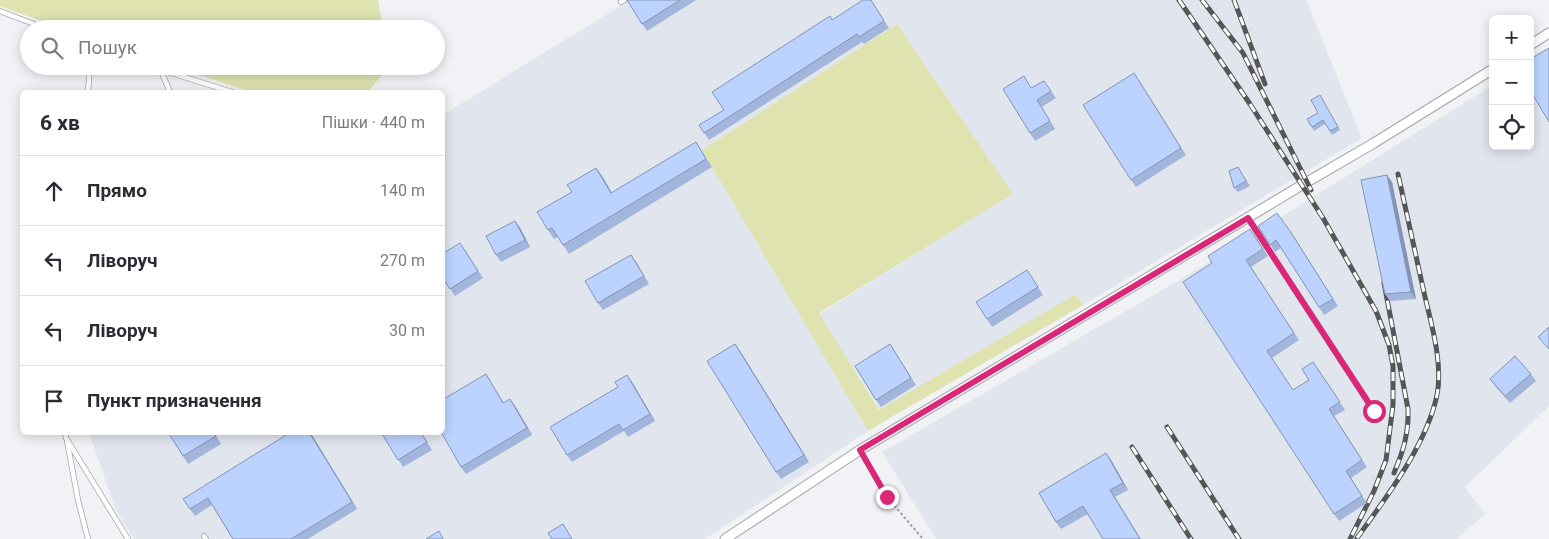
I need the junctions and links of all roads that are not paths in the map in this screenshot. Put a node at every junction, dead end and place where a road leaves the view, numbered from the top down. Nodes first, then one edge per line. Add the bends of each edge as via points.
1 (0, 10) edge
2 (25, 20) edge
3 (1549, 33) edge
4 (1534, 42) edge
5 (1489, 72) edge
6 (89, 75) edge
7 (163, 75) edge
8 (177, 75) edge
9 (88, 90) edge
10 (169, 90) edge
11 (226, 90) edge
12 (1248, 218) junction
13 (1374, 411) dead end
14 (66, 435) edge
15 (88, 539) edge
16 (128, 539) edge
17 (725, 539) edge

1 - 2 lane
3 - 4 street
5 - 12 street
6 - 9 lane
7 - 10 lane
8 - 11 lane
12 - 13 lane
12 - 17 street via 860,450
14 - 15 lane
14 - 16 lane

